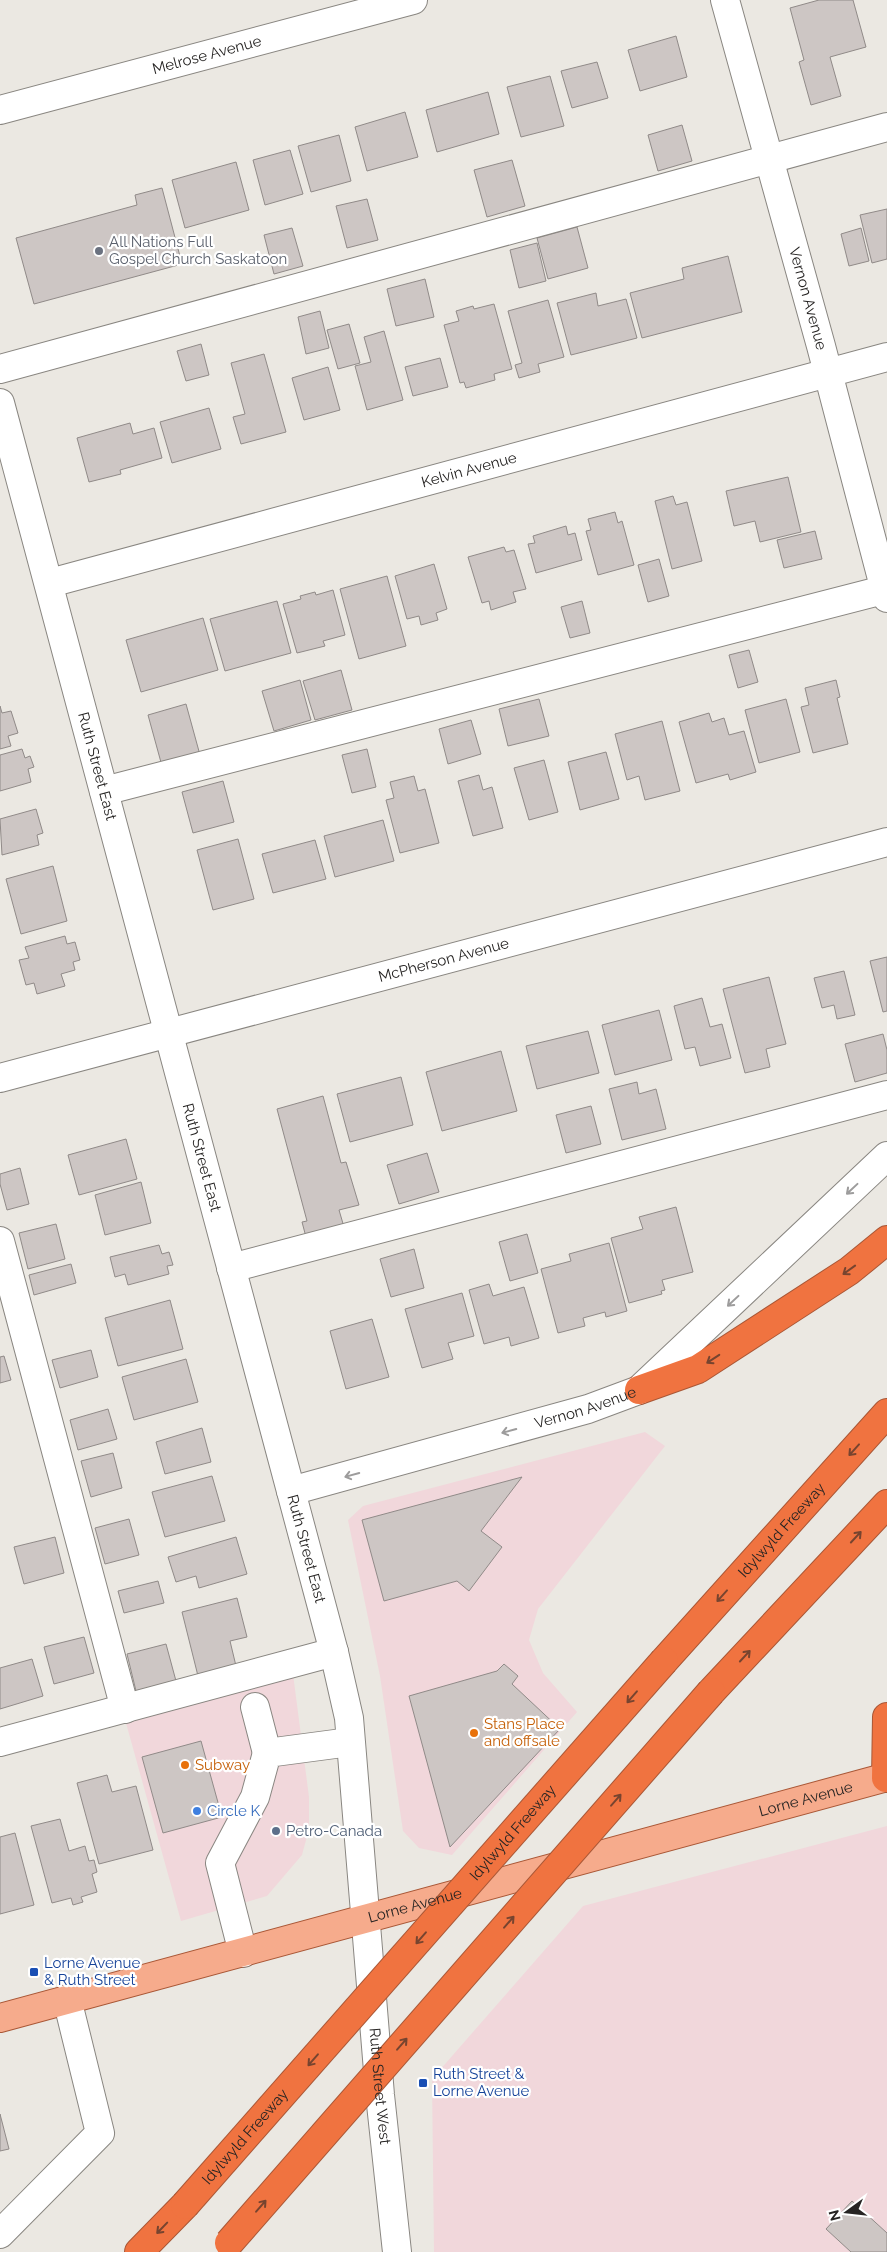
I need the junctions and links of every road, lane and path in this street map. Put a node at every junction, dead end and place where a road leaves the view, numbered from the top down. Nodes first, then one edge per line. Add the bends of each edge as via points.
1 (413, 0) edge
2 (725, 0) edge
3 (0, 110) edge
4 (887, 127) edge
5 (770, 157) junction
6 (887, 357) edge
7 (0, 369) edge
8 (828, 372) junction
9 (0, 404) edge
10 (50, 583) junction
11 (886, 592) edge
12 (104, 791) junction
13 (887, 842) edge
14 (169, 1033) junction
15 (0, 1078) edge
16 (887, 1095) edge
17 (887, 1156) edge
18 (887, 1240) edge
19 (0, 1241) edge
20 (232, 1268) junction
21 (638, 1390) junction
22 (887, 1413) edge
23 (291, 1492) junction
24 (887, 1504) edge
25 (334, 1652) junction
26 (255, 1707) dead end
27 (125, 1709) junction
28 (887, 1717) edge
29 (0, 1742) edge
30 (350, 1742) junction
31 (267, 1752) junction
32 (887, 1778) edge
33 (366, 1920) junction
34 (243, 1953) junction
35 (67, 1999) junction
36 (0, 2018) edge
37 (0, 2234) edge
38 (225, 2248) edge
39 (139, 2252) edge
40 (397, 2252) edge

1 - 3 street, Melrose Avenue
2 - 5 street, Vernon Avenue
4 - 5 street
5 - 7 street
5 - 8 street, Vernon Avenue
6 - 8 street, Kelvin Avenue
8 - 10 street, Kelvin Avenue
8 - 11 street, Vernon Avenue
9 - 10 street, Ruth Street East
10 - 12 street, Ruth Street East
11 - 12 street
12 - 14 street, Ruth Street East
13 - 14 street, McPherson Avenue
14 - 15 street, McPherson Avenue
14 - 20 street, Ruth Street East
16 - 20 street
17 -> 21 street, Vernon Avenue
18 -> 21 highway via 849,1271 698,1370
19 - 27 street
20 - 23 street, Ruth Street East
21 -> 23 street, Vernon Avenue via 588,1409
22 -> 39 highway, Idylwyld Freeway, bridge via 185,2205
23 - 25 street, Ruth Street East
38 -> 24 highway, bridge via 711,1692
25 - 27 street
25 - 30 street, Ruth Street East
26 - 31 street
27 - 29 street
28 - 32 highway
30 - 31 street
30 - 33 street, Ruth Street East
31 - 34 street via 256,1797 220,1863
32 - 33 main road, Lorne Avenue
33 - 34 main road, Lorne Avenue
33 - 40 street, Ruth Street West
34 - 35 main road, Lorne Avenue
35 - 36 main road, Lorne Avenue
35 - 37 street via 100,2133

